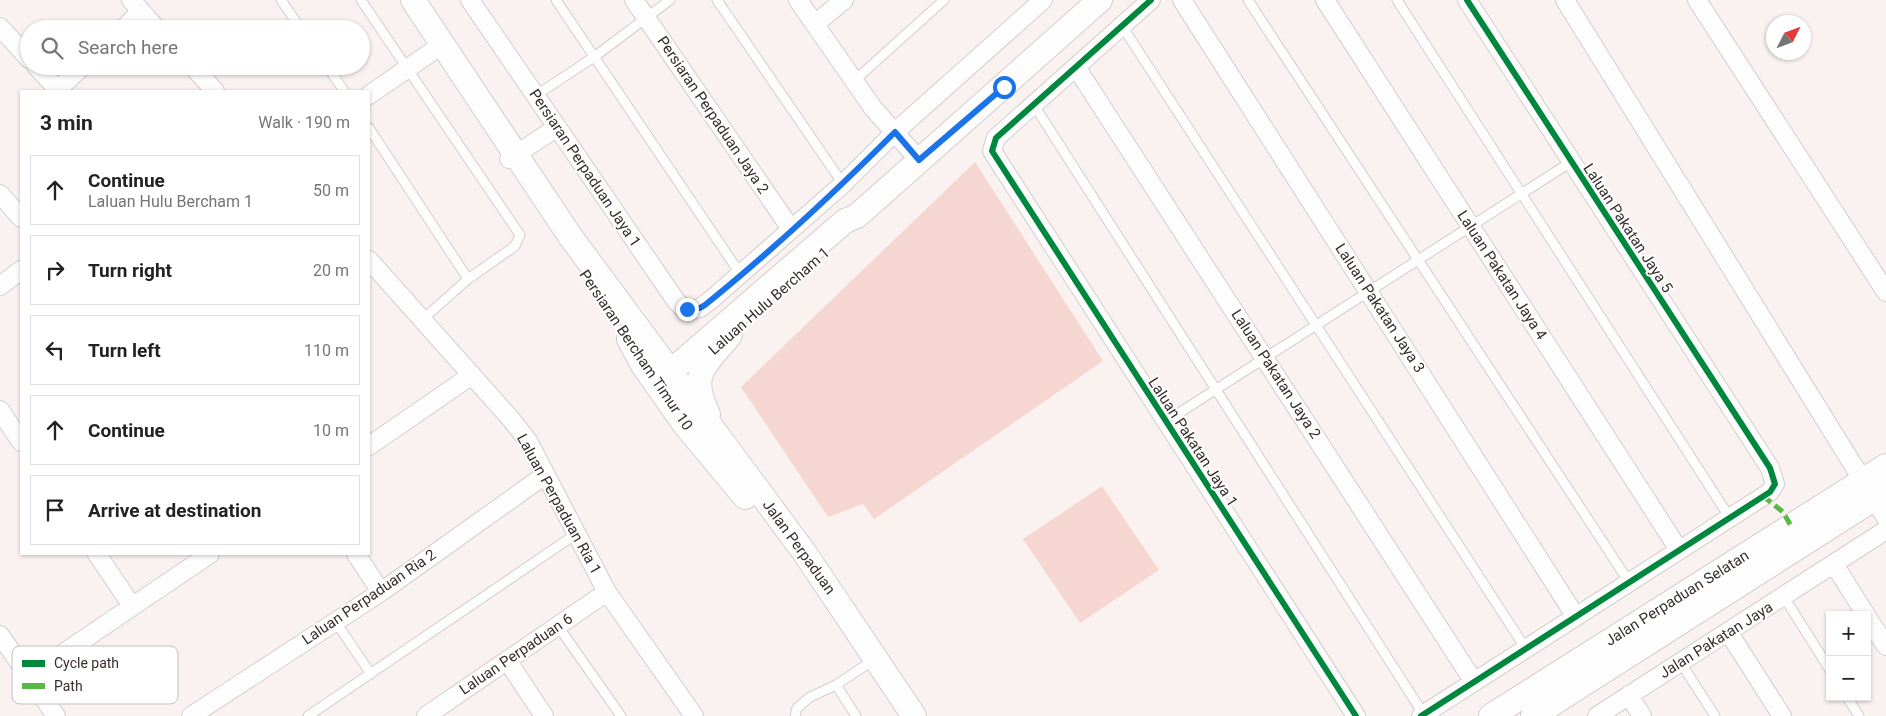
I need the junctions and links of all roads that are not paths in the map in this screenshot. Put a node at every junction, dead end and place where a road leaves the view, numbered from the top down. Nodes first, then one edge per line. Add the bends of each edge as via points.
1 (281, 0) edge
2 (361, 0) edge
3 (403, 0) edge
4 (413, 0) edge
5 (470, 0) edge
6 (556, 0) edge
7 (634, 0) edge
8 (670, 0) edge
9 (717, 0) edge
10 (798, 0) edge
11 (844, 0) edge
12 (944, 0) edge
13 (1043, 0) edge
14 (1100, 0) edge
15 (1152, 0) edge
16 (1182, 0) edge
17 (1248, 0) edge
18 (1325, 0) edge
19 (1398, 0) edge
20 (1467, 0) edge
21 (1565, 0) edge
22 (1701, 3) edge
23 (136, 6) edge
24 (646, 17) junction
25 (128, 20) edge
26 (149, 20) edge
27 (295, 20) edge
28 (815, 24) junction
29 (1122, 26) junction
30 (0, 27) edge
31 (439, 47) junction
32 (20, 49) edge
33 (594, 57) junction
34 (1076, 67) junction
35 (407, 68) junction
36 (44, 75) edge
37 (74, 75) edge
38 (200, 75) edge
39 (333, 75) edge
40 (854, 81) junction
41 (57, 90) edge
42 (59, 90) edge
43 (214, 90) edge
44 (343, 90) edge
45 (370, 94) edge
46 (535, 96) junction
47 (1034, 105) junction
48 (556, 128) junction
49 (370, 130) edge
50 (895, 132) junction
51 (513, 157) junction
52 (919, 160) junction
53 (1571, 162) junction
54 (843, 184) junction
55 (1521, 193) junction
56 (0, 194) edge
57 (20, 217) edge
58 (1470, 226) junction
59 (791, 230) junction
60 (1418, 259) junction
61 (370, 263) edge
62 (20, 271) edge
63 (741, 275) junction
64 (468, 278) junction
65 (375, 279) edge
66 (0, 285) edge
67 (606, 288) junction
68 (1369, 290) junction
69 (1886, 292) edge
70 (422, 320) junction
71 (1317, 324) junction
72 (730, 328) junction
73 (629, 339) junction
74 (1265, 358) junction
75 (472, 375) junction
76 (671, 379) junction
77 (1215, 389) junction
78 (0, 410) edge
79 (1165, 422) junction
80 (20, 440) edge
81 (370, 445) edge
82 (1886, 466) edge
83 (545, 475) junction
84 (743, 482) junction
85 (1877, 497) edge
86 (1730, 518) junction
87 (1886, 530) edge
88 (576, 534) junction
89 (1679, 550) junction
90 (98, 555) edge
91 (208, 555) edge
92 (357, 555) edge
93 (1834, 564) junction
94 (1629, 582) junction
95 (381, 592) junction
96 (607, 592) junction
97 (1784, 597) junction
98 (132, 606) junction
99 (1864, 611) edge
100 (1576, 617) junction
101 (335, 621) junction
102 (1871, 622) edge
103 (558, 626) junction
104 (1729, 633) junction
105 (0, 635) edge
106 (73, 646) edge
107 (1886, 646) edge
108 (1526, 649) junction
109 (12, 653) edge
110 (507, 660) junction
111 (870, 662) junction
112 (1681, 662) junction
113 (1826, 664) edge
114 (371, 674) junction
115 (1474, 682) junction
116 (836, 685) junction
117 (1629, 696) junction
118 (1850, 701) edge
119 (47, 704) edge
120 (1355, 714) edge
121 (1423, 715) edge
122 (1494, 715) edge
123 (56, 716) edge
124 (191, 716) edge
125 (308, 716) edge
126 (426, 716) edge
127 (544, 716) edge
128 (621, 716) edge
129 (694, 716) edge
130 (795, 716) edge
131 (856, 716) edge
132 (897, 716) edge
133 (914, 716) edge
134 (1533, 716) edge
135 (1597, 716) edge
136 (1642, 716) edge
137 (1715, 716) edge
138 (1782, 716) edge
139 (1859, 716) edge

1 - 27 lane
2 - 35 lane
3 - 31 street, Persiaran Bercham Timur 10
4 - 31 street, Persiaran Bercham Timur 10
5 - 46 street, Persiaran Perpaduan Jaya 1
6 - 33 lane
7 - 24 street, Persiaran Perpaduan Jaya 2
8 - 24 lane
9 - 54 lane
10 - 28 street
11 - 28 street
12 - 40 lane
13 - 50 street, Persiaran Perpaduan Jaya 1
14 - 52 street, Laluan Hulu Bercham 1
15 - 29 street
16 - 68 street, Laluan Pakatan Jaya 3
17 - 60 lane
18 - 58 street, Laluan Pakatan Jaya 4
19 - 55 lane
20 - 53 street, Laluan Pakatan Jaya 5
21 - 85 street
22 - 69 street
23 - 25 street
23 - 26 street
24 - 33 lane
24 - 59 street, Persiaran Perpaduan Jaya 2
28 - 40 street
29 - 34 street
29 - 71 lane
30 - 32 street
31 - 35 street
31 - 51 street, Persiaran Bercham Timur 10
33 - 46 lane
33 - 63 lane
34 - 47 street
34 - 74 street, Laluan Pakatan Jaya 2
35 - 45 street
35 - 64 lane via 520,235 516,246
36 - 41 street
37 - 42 street
38 - 43 street
39 - 44 lane
40 - 50 street
46 - 48 street, Persiaran Perpaduan Jaya 1
47 - 77 lane
47 - 79 street, Laluan Pakatan Jaya 1 via 996,138 992,146 994,155
48 - 51 street
48 - 63 street, Persiaran Perpaduan Jaya 1 via 681,306 700,308
49 - 64 lane
50 - 52 street
50 - 54 street, Persiaran Perpaduan Jaya 1
51 - 67 street, Persiaran Bercham Timur 10
51 - 73 street, Persiaran Bercham Timur 10
52 - 72 street, Laluan Hulu Bercham 1 via 856,216 845,221
53 - 55 lane
53 - 86 street, Laluan Pakatan Jaya 5 via 1775,479 1773,489
54 - 59 street, Persiaran Perpaduan Jaya 1
55 - 58 lane
55 - 86 lane
56 - 57 street
58 - 60 lane
58 - 89 street, Laluan Pakatan Jaya 4
59 - 63 street, Persiaran Perpaduan Jaya 1
60 - 68 lane
60 - 94 lane
61 - 65 street, Laluan Perpaduan Ria 1
62 - 66 street
64 - 70 lane
65 - 70 street, Laluan Perpaduan Ria 1
67 - 72 street via 651,340 664,347 686,347
67 - 76 street, Persiaran Bercham Timur 10
68 - 71 lane
68 - 100 street, Laluan Pakatan Jaya 3
70 - 75 street, Laluan Perpaduan Ria 1
71 - 74 lane
71 - 108 lane
72 - 76 street, Laluan Hulu Bercham 1
72 - 84 street via 701,372 700,397
73 - 76 street via 658,375
73 - 84 street, Persiaran Bercham Timur 10 via 685,425
74 - 77 lane
74 - 115 street, Laluan Pakatan Jaya 2
75 - 81 street
75 - 83 street, Laluan Perpaduan Ria 1 via 528,441
76 - 84 street, Jalan Perpaduan
77 - 79 lane
77 - 121 lane
78 - 80 street
79 - 120 street, Laluan Pakatan Jaya 1
82 - 85 street
83 - 88 street, Laluan Perpaduan Ria 1
83 - 95 street, Laluan Perpaduan Ria 2
84 - 111 street, Jalan Perpaduan
85 - 122 street, Jalan Perpaduan Selatan
85 - 134 street, Jalan Perpaduan Selatan
86 - 89 street
87 - 93 street, Jalan Pakatan Jaya
88 - 96 street, Laluan Perpaduan Ria 1
88 - 114 lane
89 - 94 street
90 - 98 street
91 - 98 street
92 - 95 street
93 - 97 street, Jalan Pakatan Jaya
93 - 99 street
94 - 100 street
95 - 101 street, Laluan Perpaduan Ria 2
96 - 103 street, Laluan Perpaduan 6
96 - 129 street, Laluan Perpaduan Ria 1
97 - 104 street, Jalan Pakatan Jaya
97 - 113 lane
98 - 106 street
100 - 108 street
101 - 114 lane
101 - 124 street, Laluan Perpaduan Ria 2
102 - 107 street
103 - 110 street, Laluan Perpaduan 6
103 - 128 lane
104 - 112 street, Jalan Pakatan Jaya
104 - 138 street
105 - 109 street
108 - 115 street
110 - 126 street, Laluan Perpaduan 6
110 - 127 street
111 - 116 lane
111 - 132 street
111 - 133 street, Jalan Perpaduan
112 - 117 street, Jalan Pakatan Jaya
112 - 137 lane
114 - 125 lane
115 - 121 street
116 - 130 lane via 810,697 797,708
116 - 131 lane
117 - 135 street, Jalan Pakatan Jaya
117 - 136 street
118 - 139 lane
119 - 123 street

